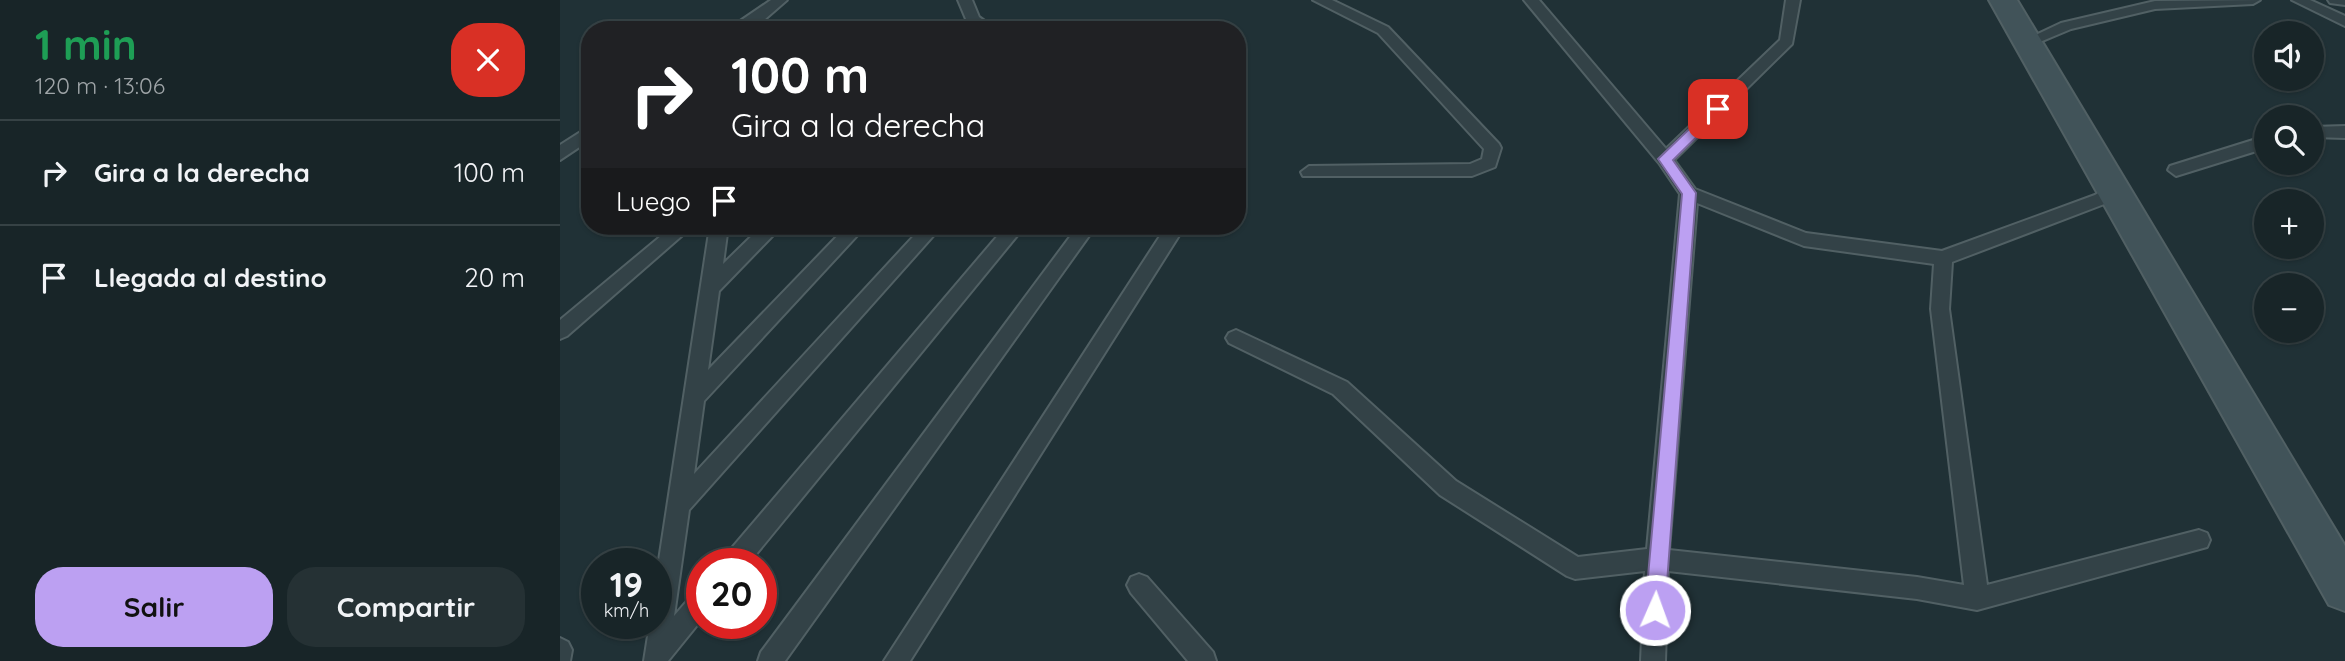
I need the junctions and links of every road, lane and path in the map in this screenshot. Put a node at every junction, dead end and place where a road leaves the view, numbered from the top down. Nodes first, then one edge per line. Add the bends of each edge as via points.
1 (780, 0) edge
2 (965, 0) edge
3 (1320, 0) edge
4 (1531, 0) edge
5 (1793, 0) edge
6 (2003, 0) edge
7 (2253, 0) edge
8 (2299, 0) edge
9 (2335, 0) edge
10 (2345, 1) edge
11 (760, 21) edge
12 (975, 21) edge
13 (2345, 22) edge
14 (2028, 43) junction
15 (2324, 132) edge
16 (2345, 132) edge
17 (581, 138) edge
18 (2254, 146) edge
19 (560, 154) edge
20 (1665, 159) junction
21 (2176, 170) dead end
22 (1309, 172) dead end
23 (2114, 191) junction
24 (1689, 193) junction
25 (673, 235) edge
26 (718, 235) edge
27 (764, 235) edge
28 (848, 235) edge
29 (925, 235) edge
30 (1008, 235) edge
31 (1080, 235) edge
32 (1170, 235) edge
33 (1943, 258) junction
34 (712, 286) junction
35 (560, 331) edge
36 (1236, 338) dead end
37 (693, 399) junction
38 (679, 505) junction
39 (2199, 540) dead end
40 (746, 548) edge
41 (1657, 559) junction
42 (1139, 585) dead end
43 (2345, 589) edge
44 (1977, 599) junction
45 (686, 621) edge
46 (560, 650) edge
47 (560, 657) edge
48 (657, 658) edge
49 (770, 661) edge
50 (896, 661) edge
51 (1204, 661) edge
52 (1653, 661) edge

1 - 11 lane
2 - 12 lane
3 - 22 lane via 1383,30 1493,148 1489,163 1472,170
4 - 20 lane
5 - 20 lane via 1787,41
6 - 14 main road
7 - 14 lane via 2155,5 2066,26
8 - 13 lane
9 - 10 lane
14 - 23 main road
15 - 16 lane
17 - 19 lane
18 - 21 lane
20 - 24 lane
23 - 33 lane
23 - 43 main road
24 - 33 lane via 1804,239
24 - 41 lane
25 - 35 lane
26 - 34 lane
27 - 34 lane
28 - 37 lane
29 - 38 lane
30 - 40 lane
31 - 49 lane
32 - 50 lane
33 - 44 lane via 1940,309
34 - 37 lane
36 - 41 lane via 1340,388 1448,488 1575,568
37 - 38 lane
38 - 48 lane
39 - 44 lane
41 - 44 lane
41 - 52 lane
42 - 51 lane
45 - 48 lane
46 - 47 lane

